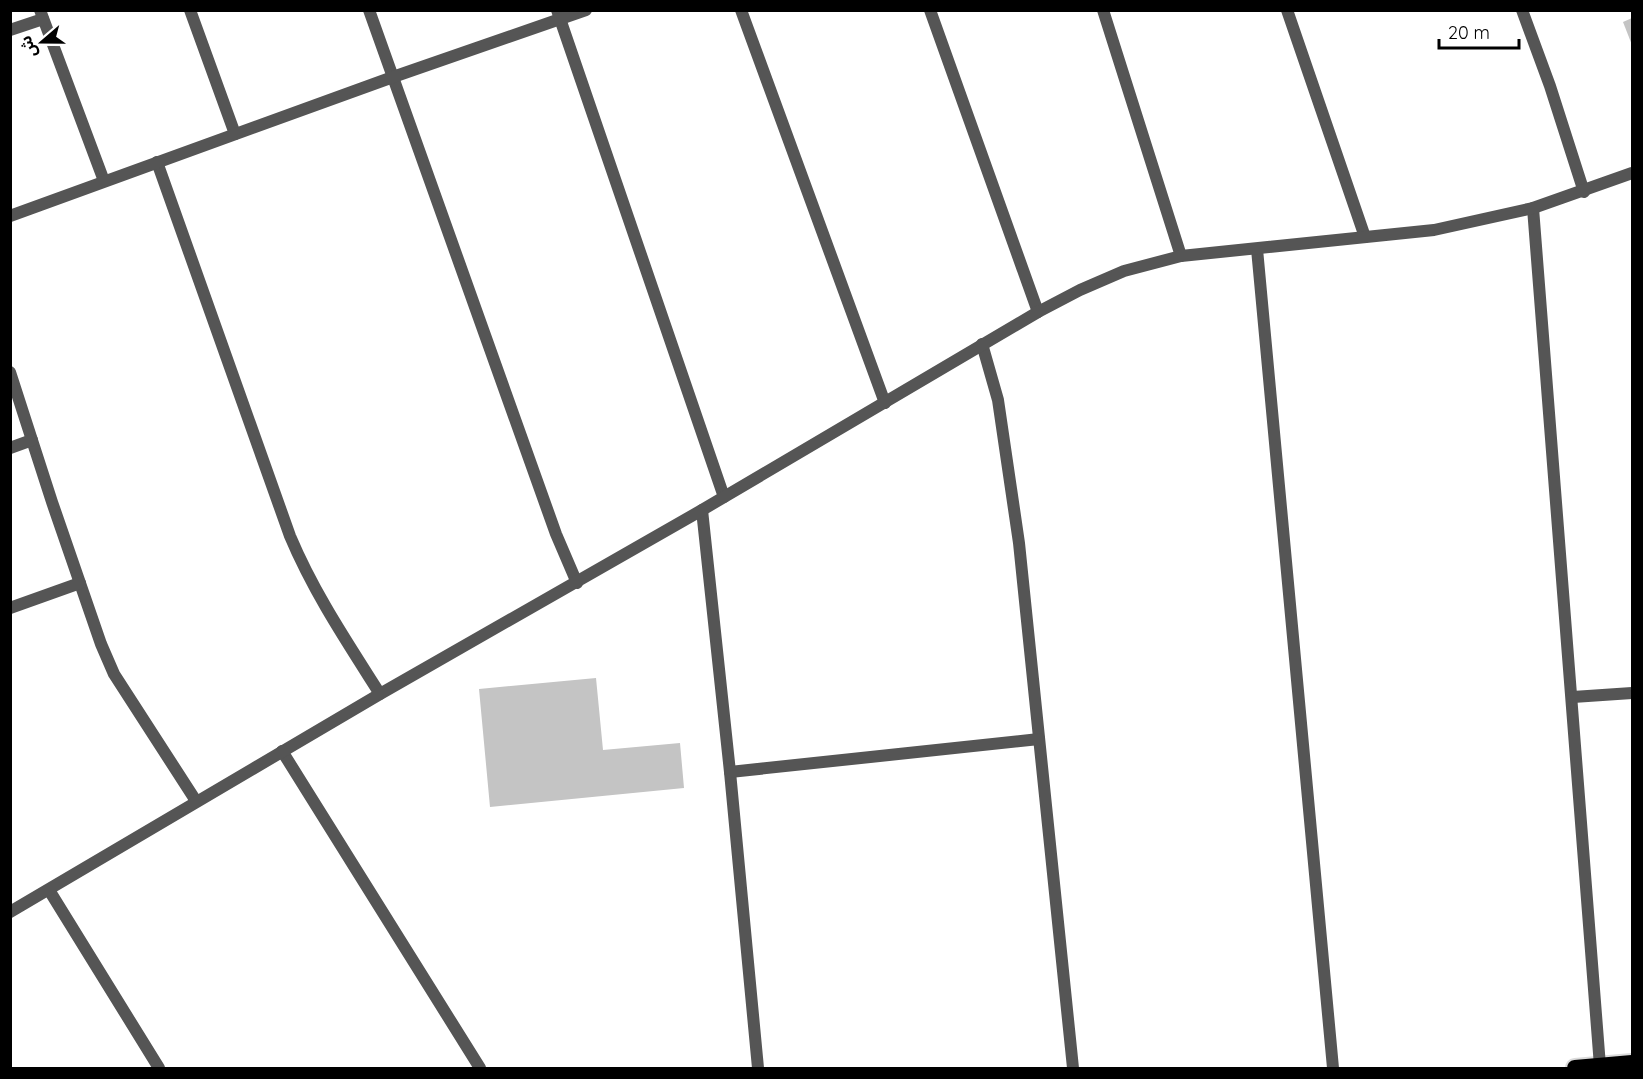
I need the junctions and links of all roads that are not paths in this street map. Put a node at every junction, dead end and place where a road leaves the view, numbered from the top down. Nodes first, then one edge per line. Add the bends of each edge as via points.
1 (190, 10) edge
2 (369, 10) edge
3 (586, 10) edge
4 (741, 10) edge
5 (930, 10) edge
6 (1103, 10) edge
7 (1287, 10) edge
8 (1522, 10) edge
9 (41, 15) edge
10 (559, 16) edge
11 (10, 30) edge
12 (393, 77) junction
13 (235, 134) junction
14 (157, 162) junction
15 (1632, 173) edge
16 (104, 181) junction
17 (1584, 192) junction
18 (1533, 208) junction
19 (10, 216) edge
20 (1365, 237) junction
21 (1257, 249) junction
22 (1181, 255) junction
23 (1038, 312) junction
24 (982, 344) junction
25 (10, 372) edge
26 (885, 403) junction
27 (32, 440) junction
28 (10, 448) edge
29 (724, 497) junction
30 (702, 510) junction
31 (80, 583) junction
32 (577, 583) junction
33 (10, 608) edge
34 (1632, 693) edge
35 (380, 694) junction
36 (1573, 697) junction
37 (1039, 739) junction
38 (282, 751) junction
39 (730, 772) junction
40 (196, 801) junction
41 (49, 890) junction
42 (10, 912) edge
43 (1632, 1063) edge
44 (1600, 1066) junction
45 (159, 1068) edge
46 (480, 1068) edge
47 (758, 1068) edge
48 (1073, 1068) edge
49 (1333, 1068) edge
50 (1575, 1068) edge

1 - 13 street
2 - 12 street
3 - 10 street
4 - 26 street
5 - 23 street
6 - 22 street
7 - 20 street
8 - 17 street
9 - 11 street
9 - 16 street
10 - 12 street
10 - 29 street
12 - 13 street
12 - 32 street
13 - 14 street
14 - 16 street
14 - 35 street via 306,573
15 - 17 street
16 - 19 street
17 - 18 street
18 - 20 street via 1434,230
18 - 36 street
20 - 21 street
21 - 22 street
21 - 49 street
22 - 23 street via 1124,271
23 - 24 street
24 - 26 street
24 - 37 street via 1007,452
25 - 27 street
26 - 29 street
27 - 28 street
27 - 31 street
29 - 30 street
30 - 32 street
30 - 39 street
31 - 33 street
31 - 40 street via 114,674
32 - 35 street
34 - 36 street
35 - 38 street
36 - 44 street
37 - 39 street
37 - 48 street
38 - 40 street
38 - 46 street
39 - 47 street
40 - 41 street
41 - 42 street
41 - 45 street
43 - 44 highway
44 - 50 highway

